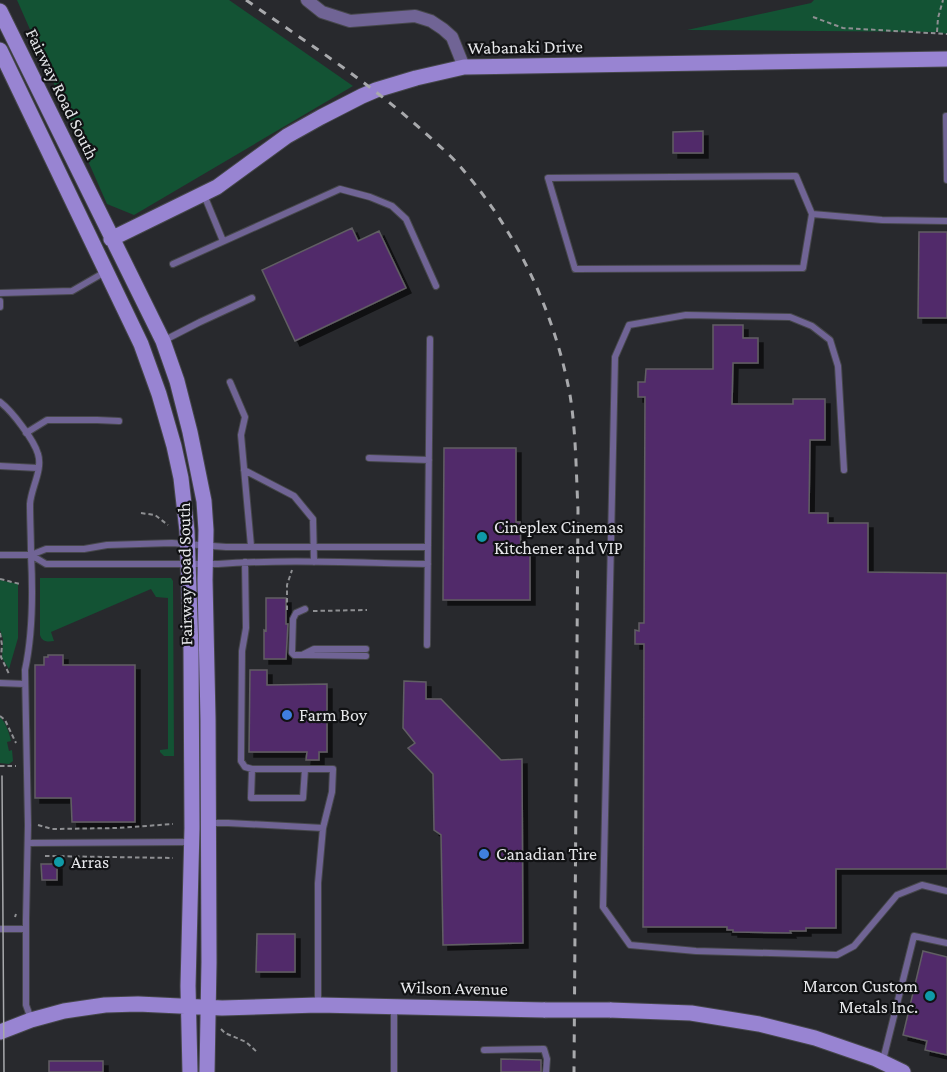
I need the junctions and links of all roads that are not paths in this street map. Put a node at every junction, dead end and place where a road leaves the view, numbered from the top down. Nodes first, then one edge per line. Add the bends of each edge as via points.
1 (307, 0) edge
2 (0, 11) edge
3 (0, 50) edge
4 (947, 59) edge
5 (464, 67) junction
6 (947, 116) edge
7 (947, 180) edge
8 (204, 195) junction
9 (812, 214) junction
10 (947, 221) edge
11 (111, 239) junction
12 (224, 242) junction
13 (173, 264) dead end
14 (106, 271) junction
15 (436, 286) dead end
16 (0, 292) edge
17 (252, 298) dead end
18 (0, 301) edge
19 (0, 307) edge
20 (430, 339) dead end
21 (163, 341) junction
22 (230, 382) dead end
23 (0, 402) edge
24 (118, 421) dead end
25 (27, 433) junction
26 (369, 458) dead end
27 (429, 460) junction
28 (0, 466) edge
29 (38, 468) junction
30 (244, 470) junction
31 (844, 470) dead end
32 (188, 543) junction
33 (206, 545) junction
34 (250, 546) junction
35 (315, 546) junction
36 (428, 547) junction
37 (0, 555) edge
38 (32, 555) junction
39 (245, 562) junction
40 (314, 562) junction
41 (188, 564) junction
42 (205, 564) junction
43 (428, 564) junction
44 (303, 610) road end
45 (428, 645) dead end
46 (366, 652) dead end
47 (0, 683) edge
48 (25, 684) junction
49 (252, 769) junction
50 (305, 769) junction
51 (208, 823) junction
52 (323, 828) junction
53 (192, 842) junction
54 (27, 843) junction
55 (947, 891) edge
56 (0, 929) edge
57 (26, 929) junction
58 (947, 943) edge
59 (318, 1005) junction
60 (189, 1006) junction
61 (394, 1006) junction
62 (209, 1007) junction
63 (31, 1020) junction
64 (0, 1032) edge
65 (484, 1050) dead end
66 (882, 1062) junction
67 (190, 1072) edge
68 (207, 1072) edge
69 (394, 1072) edge
70 (546, 1072) edge
71 (903, 1072) edge

1 - 5 street via 322,12 350,21 415,16 431,21 452,37
2 - 11 main road, Fairway Road South
3 - 14 main road, Fairway Road South
4 - 5 main road, Wabanaki Drive
5 - 8 main road, Wabanaki Drive via 362,96 287,136
6 - 7 lane
8 - 11 main road, Wabanaki Drive
8 - 12 lane
9 - 9 lane via 796,176 548,178 575,269 803,268
9 - 10 lane
11 - 21 main road, Fairway Road South
12 - 13 lane
12 - 15 lane via 340,189 392,206 406,219
14 - 16 lane via 72,291
14 - 32 main road, Fairway Road South via 141,344 159,394 181,478
17 - 21 lane
18 - 19 lane
20 - 27 lane
21 - 33 main road, Fairway Road South via 198,465
22 - 30 lane via 245,417 241,435
23 - 25 lane
24 - 25 lane via 47,420
25 - 29 lane via 38,454
26 - 27 lane
27 - 36 lane
28 - 29 lane
29 - 38 lane via 30,502
30 - 34 lane
30 - 35 lane via 294,496 313,519
31 - 55 lane via 838,366 830,340 812,326 790,317 686,315 628,325 615,357 603,907 630,945 837,956 854,946 897,895 922,885
32 - 33 lane
32 - 38 lane via 46,549
32 - 41 main road, Fairway Road South
33 - 34 lane
33 - 42 main road, Fairway Road South
34 - 35 lane
35 - 36 lane
35 - 40 lane
36 - 43 lane
37 - 38 lane
38 - 41 lane via 46,564
38 - 48 lane
39 - 40 lane
39 - 42 lane
39 - 49 lane via 241,761
40 - 43 lane
41 - 42 lane
41 - 53 main road, Fairway Road South
42 - 51 main road, Fairway Road South
43 - 45 lane
44 - 46 lane via 293,619 294,655 314,649
47 - 48 lane
48 - 54 lane
49 - 50 lane
49 - 50 lane via 251,798 303,798
50 - 52 lane via 333,769
51 - 52 lane
51 - 62 main road, Fairway Road South
52 - 59 lane via 318,883
53 - 54 lane
53 - 60 main road, Fairway Road South
54 - 57 lane
56 - 57 lane
57 - 63 lane via 26,1005
58 - 66 lane via 914,936
59 - 61 main road, Wilson Avenue
59 - 62 main road, Wilson Avenue
60 - 62 main road, Wilson Avenue
60 - 63 main road, Wilson Avenue via 105,1005
60 - 67 main road, Fairway Road South
61 - 66 main road, Wilson Avenue, bridge via 691,1013 815,1038
61 - 69 lane
62 - 68 main road, Fairway Road South
63 - 64 main road, Wilson Avenue
65 - 70 lane via 544,1049
66 - 71 main road, Wilson Avenue

